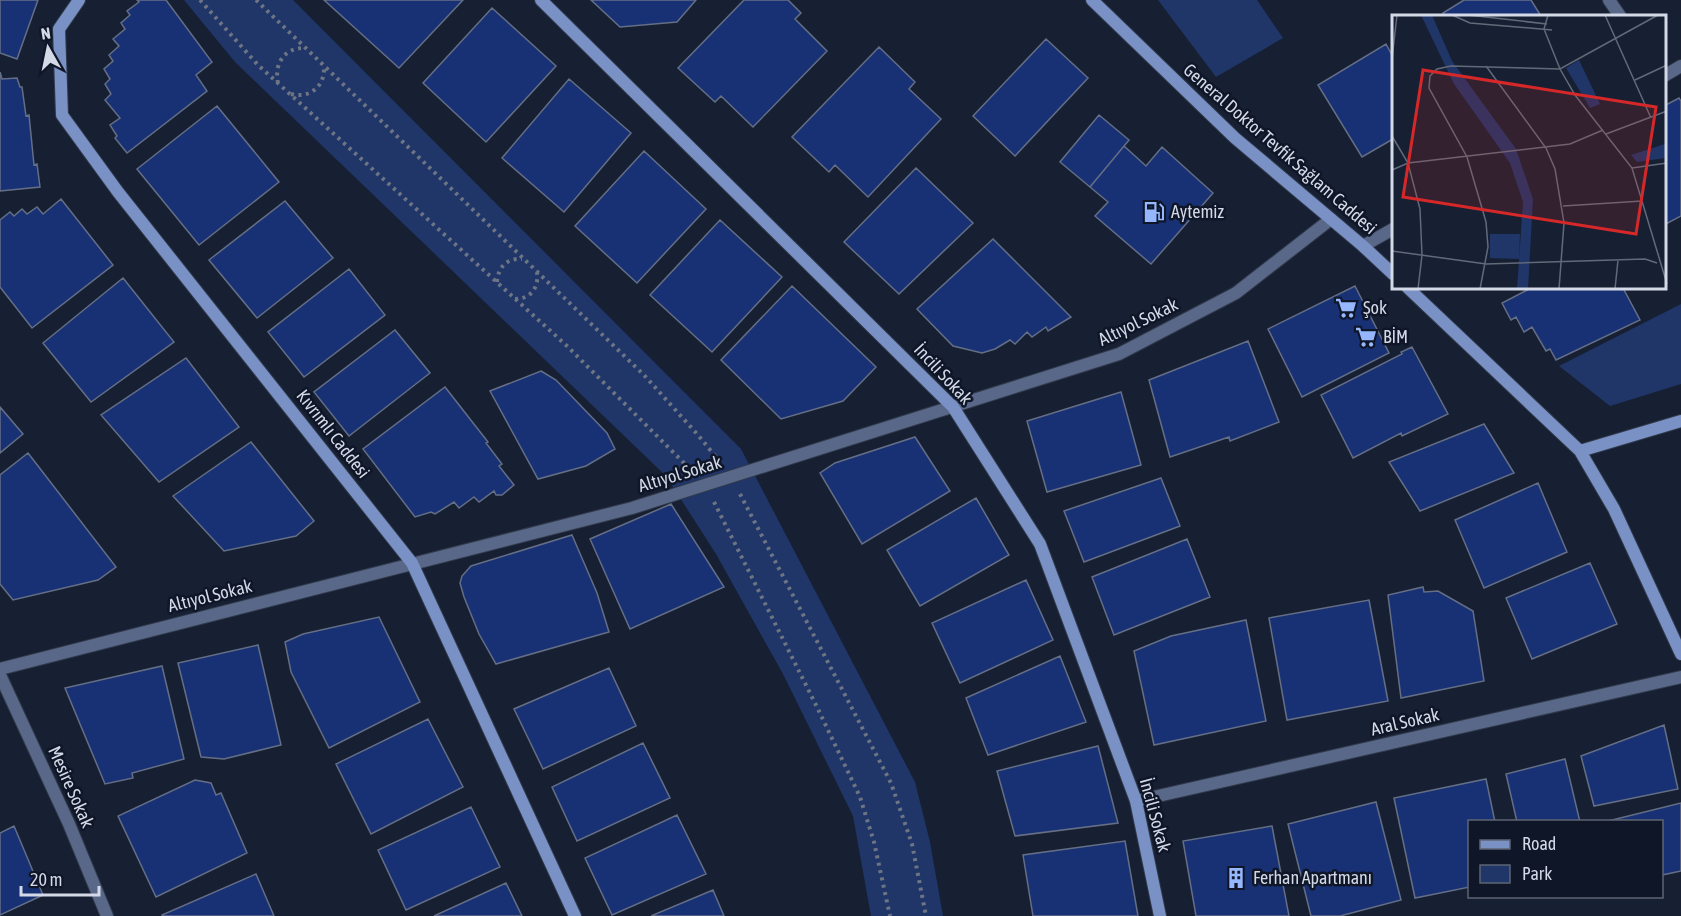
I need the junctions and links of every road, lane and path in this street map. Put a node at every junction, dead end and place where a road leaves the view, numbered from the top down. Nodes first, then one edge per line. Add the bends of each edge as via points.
1 (79, 0) edge
2 (200, 0) edge
3 (256, 0) edge
4 (541, 0) edge
5 (1092, 0) edge
6 (1609, 0) edge
7 (1619, 15) edge
8 (305, 48) junction
9 (1681, 66) edge
10 (324, 67) junction
11 (1666, 75) edge
12 (279, 84) junction
13 (290, 94) junction
14 (1331, 219) junction
15 (1392, 230) edge
16 (1363, 246) junction
17 (522, 259) junction
18 (537, 273) junction
19 (1392, 273) edge
20 (497, 282) junction
21 (1410, 290) edge
22 (514, 299) junction
23 (953, 407) junction
24 (1681, 421) edge
25 (1580, 451) junction
26 (731, 477) junction
27 (703, 485) junction
28 (412, 563) junction
29 (1681, 654) edge
30 (0, 669) edge
31 (0, 675) edge
32 (1681, 677) edge
33 (1136, 801) junction
34 (107, 916) edge
35 (575, 916) edge
36 (890, 916) edge
37 (926, 916) edge
38 (1160, 916) edge

1 - 28 street, Kıvrımlı Caddesi via 59,29 62,115 118,192
2 - 12 path
3 - 8 path
4 - 23 street, İncili Sokak
5 - 14 street, General Doktor Tevfik Sağlam Caddesi via 1235,138
6 - 7 street
8 - 10 path
8 - 12 path via 284,55 277,68
9 - 11 street
10 - 13 path via 318,88 306,95
10 - 17 path
12 - 13 path
13 - 20 path
14 - 16 street, General Doktor Tevfik Sağlam Caddesi
14 - 23 street, Altıyol Sokak via 1236,293 1119,354
15 - 16 street
16 - 19 street, General Doktor Tevfik Sağlam Caddesi
17 - 18 path
17 - 20 path via 504,264
18 - 22 path via 533,292
18 - 26 path via 644,375
20 - 22 path
21 - 25 street
22 - 27 path via 677,454
23 - 26 street, Altıyol Sokak
23 - 33 street, İncili Sokak via 1040,544
24 - 25 street
25 - 29 street via 1614,509
26 - 27 street, Altıyol Sokak
26 - 37 path via 891,783 912,844
27 - 28 street, Altıyol Sokak via 632,508
27 - 36 path via 718,508 860,796
28 - 30 street, Altıyol Sokak
28 - 35 street, Kıvrımlı Caddesi
31 - 34 street, Mesire Sokak
32 - 33 street, Aral Sokak
33 - 38 street, İncili Sokak

